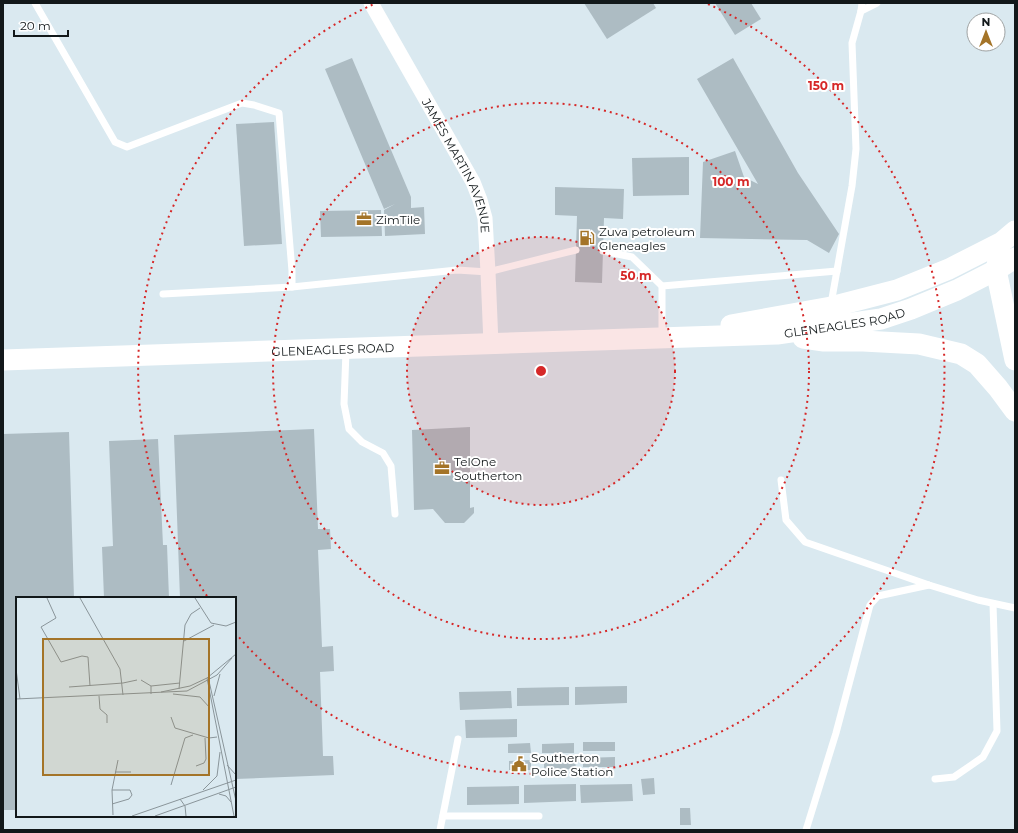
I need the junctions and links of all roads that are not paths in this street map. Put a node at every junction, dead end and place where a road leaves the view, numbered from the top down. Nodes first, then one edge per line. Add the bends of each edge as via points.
1 (35, 3) edge
2 (371, 3) edge
3 (862, 3) edge
4 (877, 3) edge
5 (861, 11) junction
6 (1011, 242) edge
7 (576, 250) dead end
8 (603, 251) dead end
9 (1015, 258) edge
10 (996, 270) junction
11 (837, 271) junction
12 (488, 272) junction
13 (662, 286) junction
14 (292, 287) junction
15 (163, 294) dead end
16 (831, 307) junction
17 (776, 334) junction
18 (662, 338) junction
19 (491, 344) junction
20 (346, 349) junction
21 (3, 360) edge
22 (1015, 360) edge
23 (1015, 411) edge
24 (781, 480) dead end
25 (395, 514) dead end
26 (929, 585) junction
27 (993, 604) junction
28 (1015, 608) edge
29 (458, 739) dead end
30 (935, 779) dead end
31 (443, 816) junction
32 (539, 816) dead end
33 (440, 830) edge
34 (806, 830) edge

1 - 14 lane via 115,142 121,145 127,147 242,103 279,113
2 - 12 street, JAMES MARTIN AVENUE via 473,182 485,218
3 - 5 lane
4 - 5 lane
5 - 11 lane via 852,43 856,149
6 - 10 street
6 - 16 street, GLENEAGLES ROAD via 897,290
7 - 12 lane
8 - 13 lane via 632,257
9 - 10 street, GLENEAGLES ROAD
10 - 17 street, GLENEAGLES ROAD via 950,293 881,319
10 - 22 street
11 - 13 lane
11 - 16 lane
12 - 14 lane via 457,270
12 - 19 street, JAMES MARTIN AVENUE
13 - 18 lane
14 - 15 lane
16 - 18 street, GLENEAGLES ROAD
17 - 18 street, GLENEAGLES ROAD
17 - 23 street via 824,341 919,344 961,354 977,364
18 - 19 street, GLENEAGLES ROAD
19 - 20 street, GLENEAGLES ROAD
20 - 21 street, GLENEAGLES ROAD
20 - 25 lane via 344,404 349,429 362,442 383,453 391,466
24 - 26 lane via 786,520 805,542
26 - 27 lane
26 - 34 lane via 878,596 870,605 836,733
27 - 28 lane
27 - 30 lane via 997,731 983,757 954,777
29 - 31 lane
31 - 32 lane
31 - 33 lane

